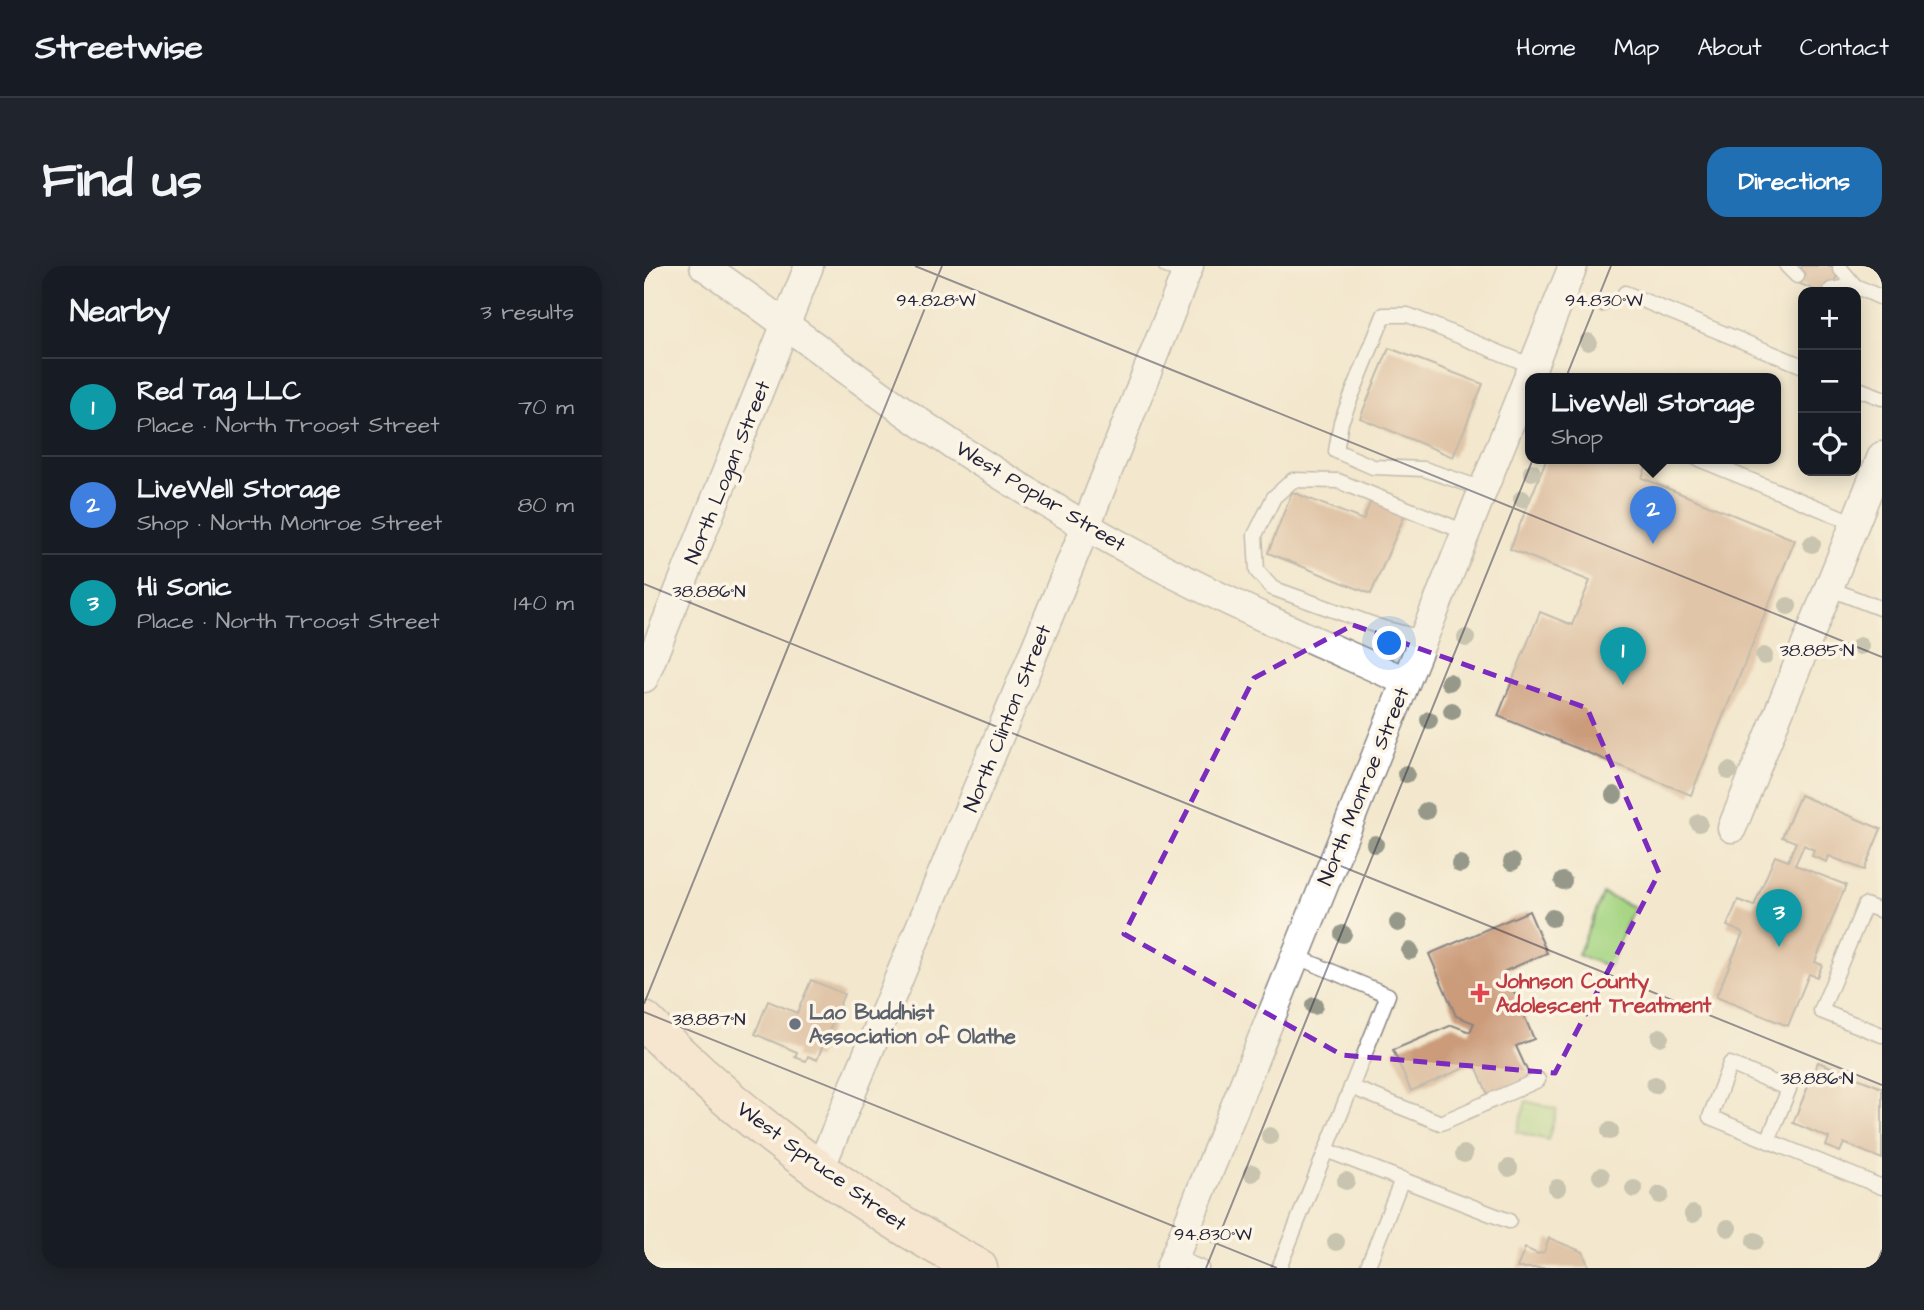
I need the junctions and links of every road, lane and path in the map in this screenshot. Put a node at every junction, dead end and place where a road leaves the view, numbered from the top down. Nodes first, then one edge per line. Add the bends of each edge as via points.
1 (704, 266) edge
2 (809, 266) edge
3 (1573, 266) edge
4 (1181, 268) edge
5 (1855, 286) junction
6 (1625, 293) dead end
7 (1882, 298) edge
8 (785, 325) junction
9 (1798, 364) edge
10 (1532, 373) edge
11 (1525, 380) edge
12 (1861, 390) edge
13 (1525, 391) edge
14 (1882, 398) edge
15 (1882, 456) edge
16 (1711, 464) edge
17 (1483, 489) junction
18 (1855, 523) junction
19 (1086, 526) junction
20 (1465, 532) junction
21 (1828, 588) junction
22 (1266, 602) junction
23 (1882, 609) edge
24 (1422, 638) junction
25 (644, 678) edge
26 (1405, 681) junction
27 (1732, 828) dead end
28 (1882, 911) edge
29 (1295, 956) junction
30 (644, 1021) edge
31 (1882, 1035) edge
32 (1538, 1080) dead end
33 (1351, 1087) junction
34 (1768, 1141) junction
35 (1326, 1150) junction
36 (820, 1169) junction
37 (1402, 1179) junction
38 (1882, 1187) edge
39 (1509, 1221) dead end
40 (1172, 1263) edge
41 (978, 1268) edge
42 (1201, 1268) edge
43 (1279, 1268) edge
44 (1367, 1268) edge

1 - 8 street, West Poplar Street
2 - 8 street, North Logan Street
3 - 10 street, North Monroe Street
4 - 19 street, North Clinton Street
5 - 5 lane via 1836,279
5 - 7 lane
6 - 9 lane
8 - 19 street, West Poplar Street via 958,448
8 - 25 street, North Logan Street
11 - 17 lane via 1408,315 1384,315 1341,422 1336,451 1373,467 1424,469
12 - 14 lane
13 - 17 street, North Monroe Street
15 - 18 street
16 - 18 lane
17 - 20 street, North Monroe Street
18 - 21 street
19 - 22 street, West Poplar Street via 1157,565
19 - 36 street, North Clinton Street
20 - 22 lane via 1338,481 1293,480 1274,497 1255,535 1257,571
20 - 24 street, North Monroe Street
21 - 23 lane
21 - 27 street
22 - 24 lane
22 - 26 street, West Poplar Street
24 - 26 street, North Monroe Street
26 - 29 street, North Monroe Street
28 - 31 lane via 1865,905 1821,1011
29 - 33 lane via 1388,995
29 - 40 street, North Monroe Street
30 - 36 street, West Spruce Street via 729,1098
32 - 33 lane via 1441,1123
33 - 35 lane
34 - 34 lane via 1710,1117 1730,1064 1789,1089
34 - 38 lane
35 - 37 lane
35 - 43 lane
36 - 41 street, West Spruce Street via 922,1238
37 - 39 lane
37 - 44 lane
40 - 42 lane

